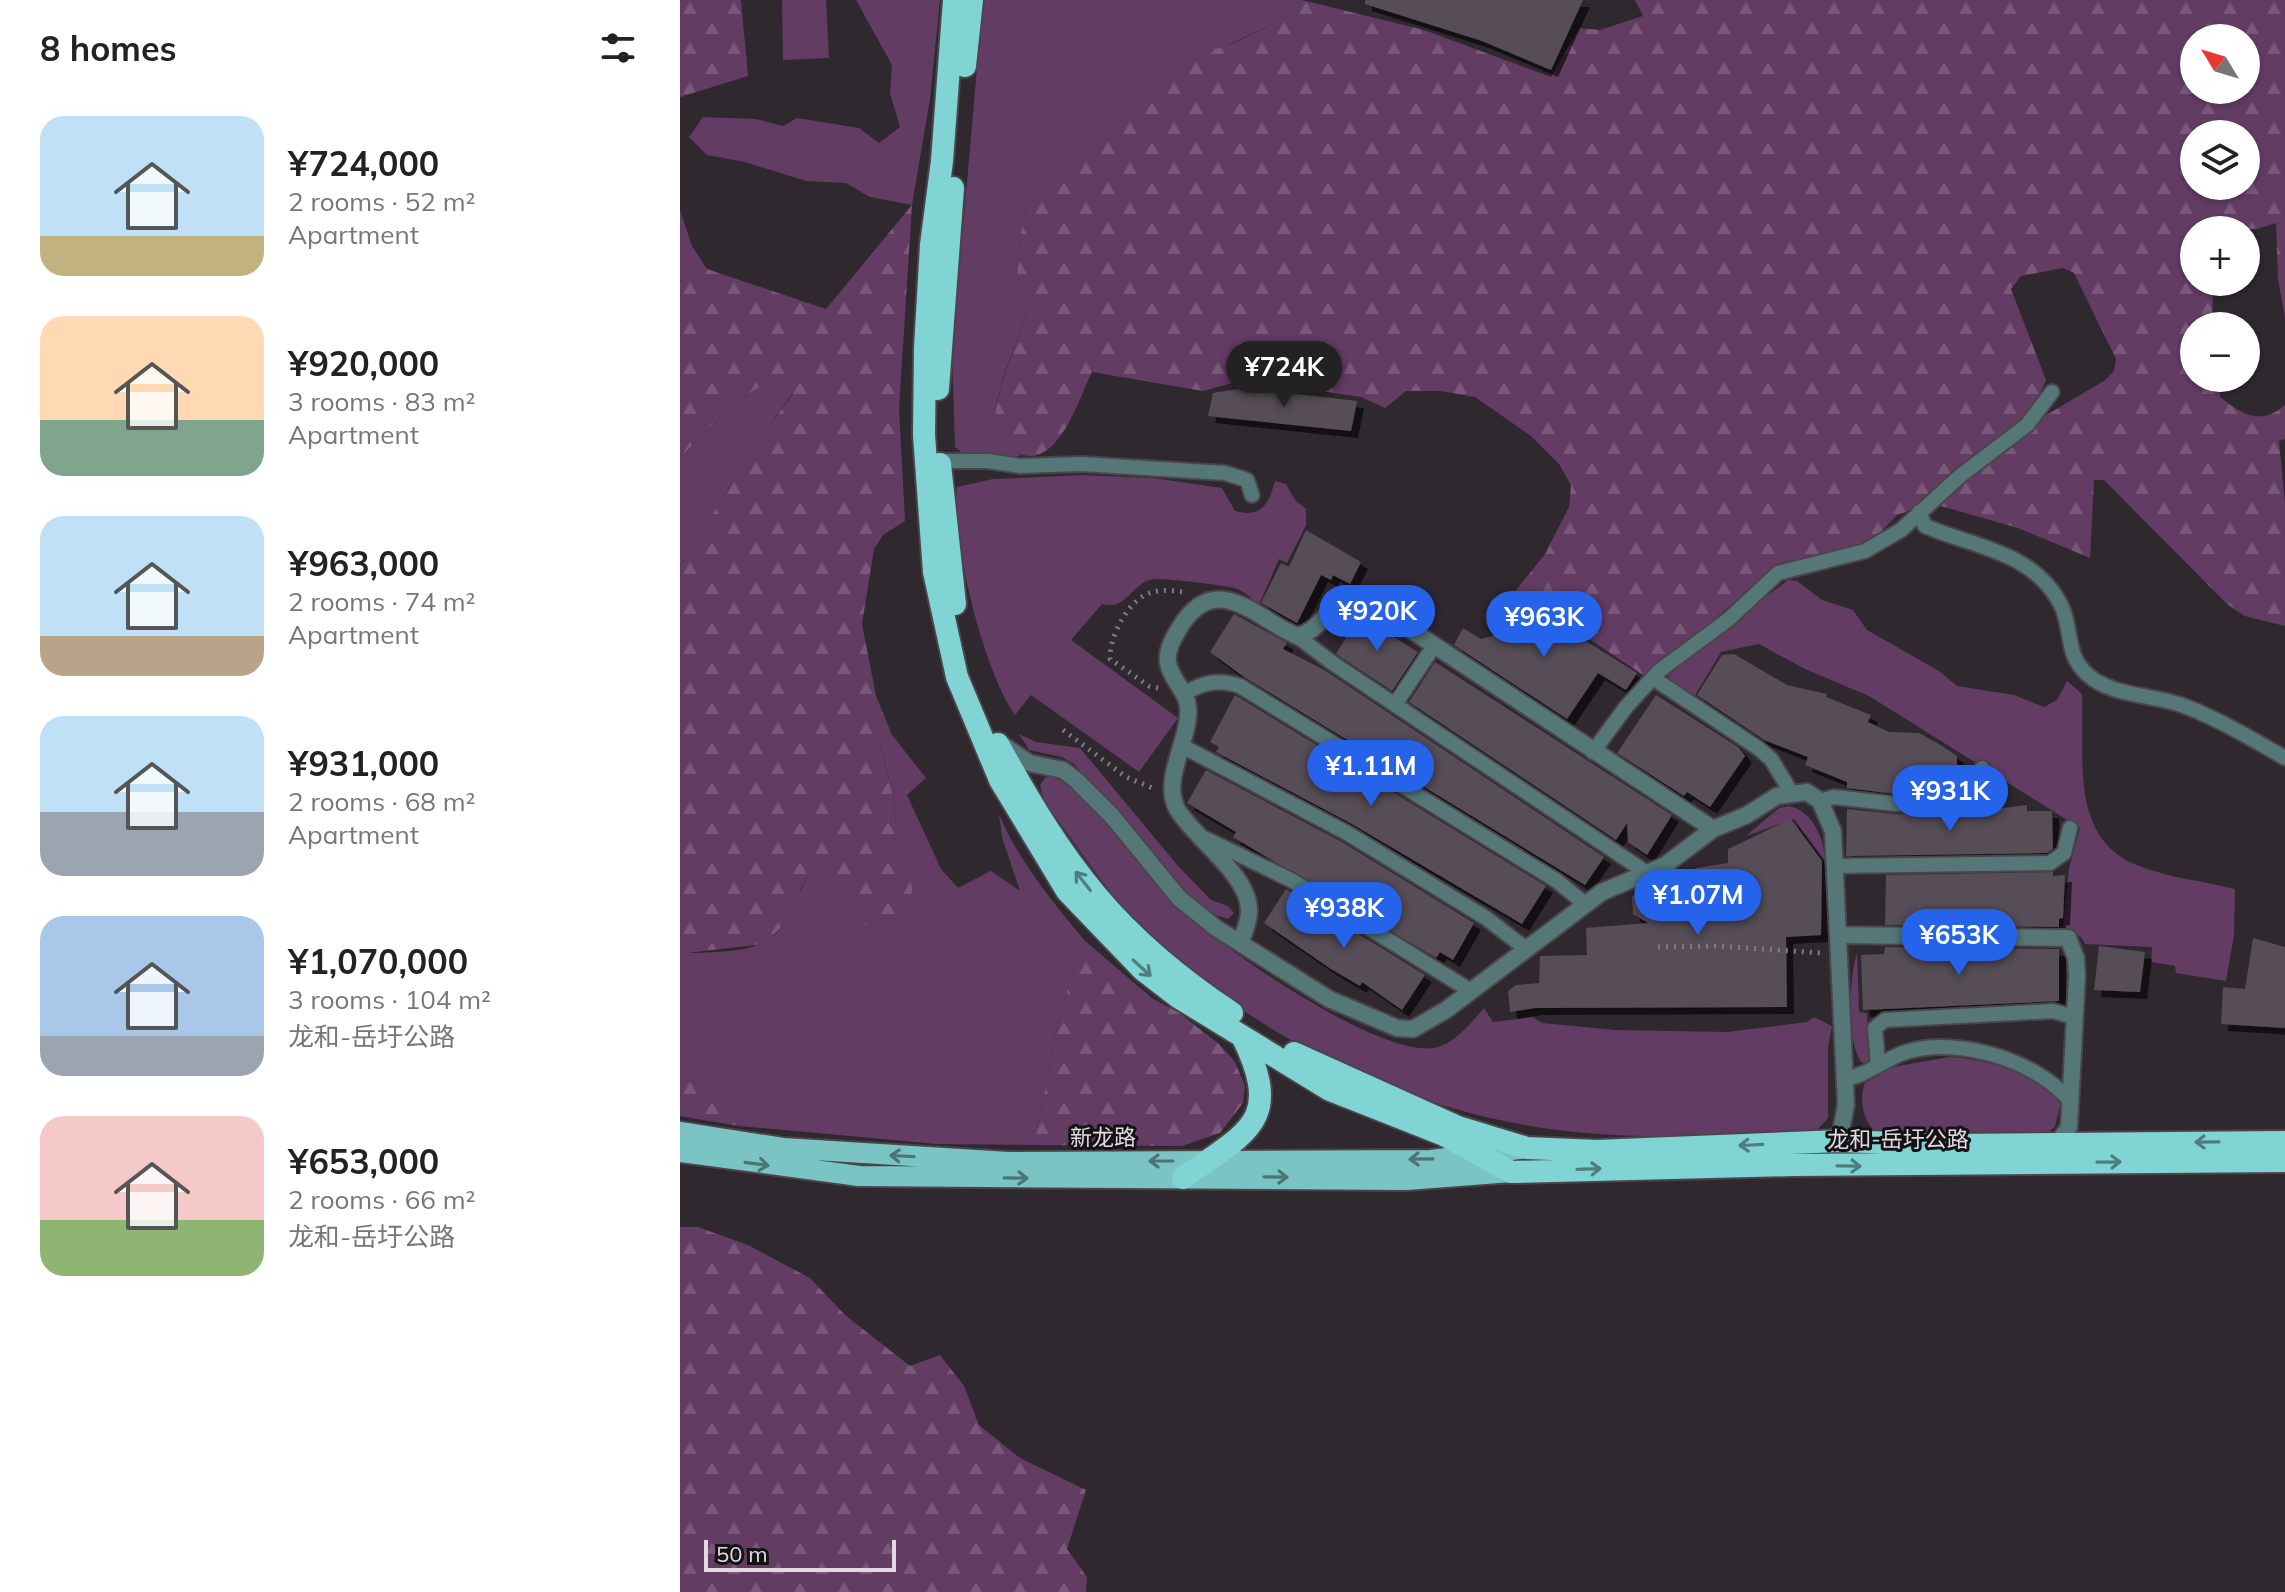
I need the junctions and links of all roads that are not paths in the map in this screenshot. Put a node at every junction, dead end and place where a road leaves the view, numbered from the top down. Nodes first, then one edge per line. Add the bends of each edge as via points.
1 (954, 0) edge
2 (972, 0) edge
3 (2052, 392) dead end
4 (933, 461) junction
5 (1252, 495) dead end
6 (1919, 512) junction
7 (1297, 636) junction
8 (1434, 646) junction
9 (1653, 678) junction
10 (1184, 694) junction
11 (1396, 703) junction
12 (990, 742) junction
13 (1182, 746) junction
14 (1593, 752) junction
15 (2285, 758) edge
16 (1982, 768) dead end
17 (1791, 792) junction
18 (1820, 801) junction
19 (2070, 828) dead end
20 (1713, 829) junction
21 (1201, 837) junction
22 (1835, 866) junction
23 (1647, 873) junction
24 (1584, 903) junction
25 (1838, 935) junction
26 (1241, 941) junction
27 (1525, 948) junction
28 (1471, 991) junction
29 (1231, 1013) junction
30 (2074, 1017) junction
31 (1241, 1035) junction
32 (1878, 1065) junction
33 (1844, 1079) junction
34 (2070, 1101) junction
35 (680, 1132) edge
36 (1839, 1141) junction
37 (2285, 1142) edge
38 (2058, 1143) junction
39 (1527, 1148) junction
40 (680, 1152) edge
41 (1477, 1154) junction
42 (1207, 1161) junction
43 (2285, 1161) edge
44 (1511, 1172) junction
45 (1183, 1178) junction

1 - 4 highway via 925,348
2 - 4 highway via 947,246
3 - 6 lane via 2027,425
4 - 5 lane via 1225,473 1247,480
4 - 12 highway via 930,536 941,606 957,677
6 - 9 lane via 1901,530 1865,551 1778,573
6 - 15 lane via 1925,526 2005,552 2046,584 2068,622 2070,650 2097,682 2188,707
7 - 8 street via 1316,627 1336,604 1357,598
7 - 10 street via 1231,599 1204,603 1188,614 1175,634 1168,662
7 - 11 lane
8 - 11 lane
8 - 14 street
9 - 14 lane
9 - 17 lane via 1758,748
10 - 13 street via 1188,707
10 - 24 lane via 1206,683 1240,686 1557,881
11 - 23 lane
12 - 26 street via 1076,780 1179,898
29 -> 12 highway, 龙和-岳圩公路 via 1156,957 1100,903
12 -> 31 highway via 1000,780 1046,860 1086,913 1143,970
13 - 21 street via 1173,791 1176,807
13 - 27 lane via 1347,833
14 - 20 street
16 - 18 lane via 1980,791 1970,802 1896,804 1834,797
17 - 18 street via 1807,792
17 - 20 street
18 - 22 street via 1829,817
19 - 22 lane via 2064,853 2050,863
20 - 23 street
21 - 26 street via 1248,900
21 - 28 lane via 1291,880
22 - 25 street
23 - 24 street
24 - 27 street
25 - 30 street via 2068,938 2076,958
25 - 33 street
26 - 28 street via 1329,999 1397,1028 1428,1023
27 - 28 street
29 - 31 highway
29 - 39 highway, 龙和-岳圩公路 via 1291,1052 1381,1095 1491,1140
30 - 32 lane via 2053,1011 1885,1020 1875,1028
30 - 34 street
31 - 41 highway via 1330,1090 1444,1135
31 - 42 highway via 1256,1065 1260,1109 1251,1127
32 - 33 lane
32 - 34 lane via 1910,1051 1972,1051 2019,1066
33 - 36 street via 1846,1105
34 - 38 street via 2069,1127
42 -> 35 main road, 新龙路 via 940,1159 783,1148
36 - 38 highway, 龙和-岳圩公路
36 -> 39 highway, 龙和-岳圩公路 via 1597,1151
37 -> 38 highway, 龙和-岳圩公路
39 - 41 main road, 新龙路
40 -> 45 main road, 新龙路 via 859,1176
41 -> 42 main road, 新龙路 via 1431,1160
41 - 44 highway
42 - 45 highway
44 -> 43 highway, 龙和-岳圩公路
45 -> 44 main road, 新龙路 via 1406,1180

